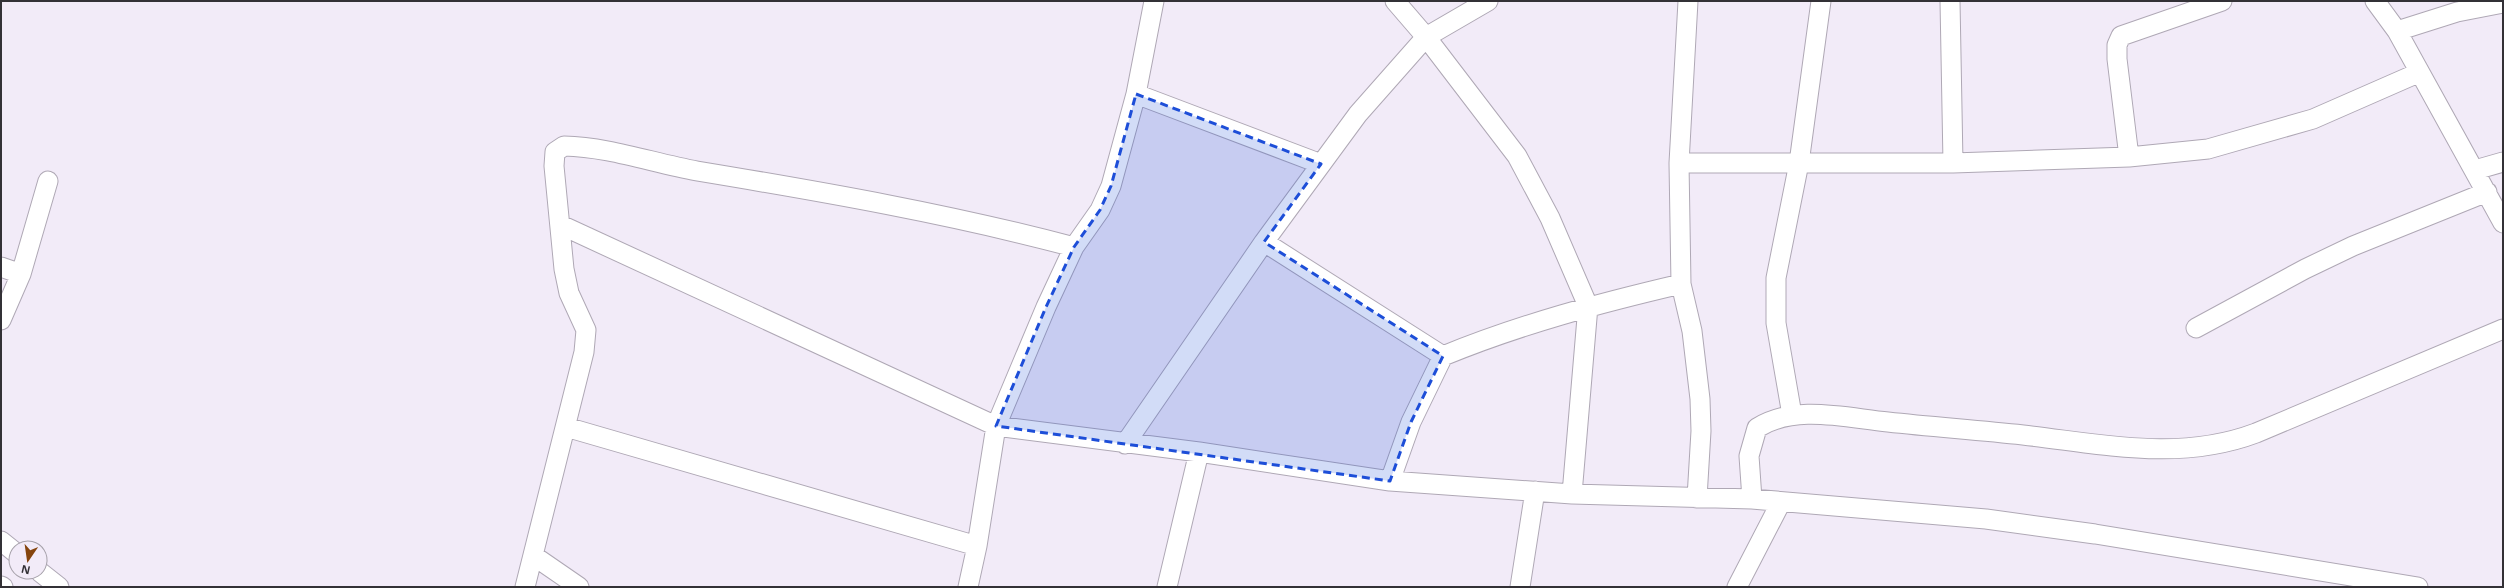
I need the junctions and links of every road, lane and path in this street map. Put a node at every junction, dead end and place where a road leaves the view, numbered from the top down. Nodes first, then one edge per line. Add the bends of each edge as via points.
1 (1154, 1) edge
2 (1395, 1) edge
3 (1488, 1) edge
4 (1688, 1) edge
5 (1820, 1) edge
6 (1950, 1) edge
7 (2222, 1) edge
8 (2375, 1) edge
9 (2503, 3) edge
10 (2397, 31) junction
11 (1426, 37) junction
12 (2418, 73) junction
13 (1136, 94) junction
14 (2129, 158) junction
15 (1799, 162) junction
16 (2503, 162) edge
17 (1953, 163) junction
18 (1321, 164) junction
19 (1679, 164) junction
20 (2474, 170) junction
21 (48, 181) dead end
22 (2487, 192) junction
23 (2503, 223) edge
24 (561, 225) junction
25 (1264, 242) junction
26 (1074, 247) junction
27 (1, 266) edge
28 (21, 274) junction
29 (1681, 284) junction
30 (1588, 306) junction
31 (1, 320) edge
32 (2196, 328) dead end
33 (2503, 329) edge
34 (1443, 356) junction
35 (1792, 415) junction
36 (996, 426) junction
37 (566, 427) junction
38 (1125, 444) junction
39 (1199, 452) junction
40 (1390, 481) junction
41 (1535, 491) junction
42 (1572, 494) junction
43 (1697, 498) junction
44 (1752, 499) junction
45 (1781, 502) junction
46 (977, 546) junction
47 (534, 556) junction
48 (48, 578) edge
49 (2378, 584) edge
50 (59, 587) edge
51 (525, 587) edge
52 (579, 587) edge
53 (968, 587) edge
54 (1167, 587) edge
55 (1520, 587) edge
56 (1737, 587) edge
57 (2418, 587) edge

1 - 13 street
2 - 11 street
3 - 11 street
4 - 19 street
5 - 15 street
6 - 17 street
7 - 14 street via 2121,36 2117,45 2117,59
8 - 10 street
9 - 10 street via 2457,12
10 - 12 street
11 - 18 street via 1358,114
11 - 30 street via 1504,138 1528,175
12 - 14 street via 2313,118 2226,145
12 - 20 street
13 - 18 street
13 - 26 street via 1110,186 1100,210
14 - 17 street
15 - 17 street
15 - 19 street
15 - 35 street via 1776,278 1775,301 1776,323
16 - 20 street
18 - 25 street
19 - 29 street
20 - 22 street
21 - 28 street
22 - 23 street
22 - 32 street via 2353,246
24 - 26 street via 554,166 555,152 564,146 577,146 615,152 668,166 999,227
24 - 36 street
24 - 37 street via 564,269 569,293 586,330 584,352
25 - 34 street
25 - 38 street
26 - 36 street
27 - 28 street
28 - 31 street
29 - 30 street
29 - 43 street via 1698,372 1701,431
30 - 34 street via 1492,336
30 - 42 street
33 - 35 street via 2256,433 2201,448 2179,450 2112,446 1851,418
34 - 40 street via 1411,422
35 - 44 street via 1768,421 1757,428 1749,456
36 - 38 street
36 - 46 street
37 - 46 street
37 - 47 street
38 - 39 street
39 - 40 street
39 - 54 street
40 - 41 street
41 - 42 street
41 - 55 street
42 - 43 street
43 - 44 street
44 - 45 street
45 - 49 street via 1994,520 2095,534
45 - 56 street
46 - 53 street
47 - 51 street
47 - 52 street
48 - 50 street
49 - 57 street

